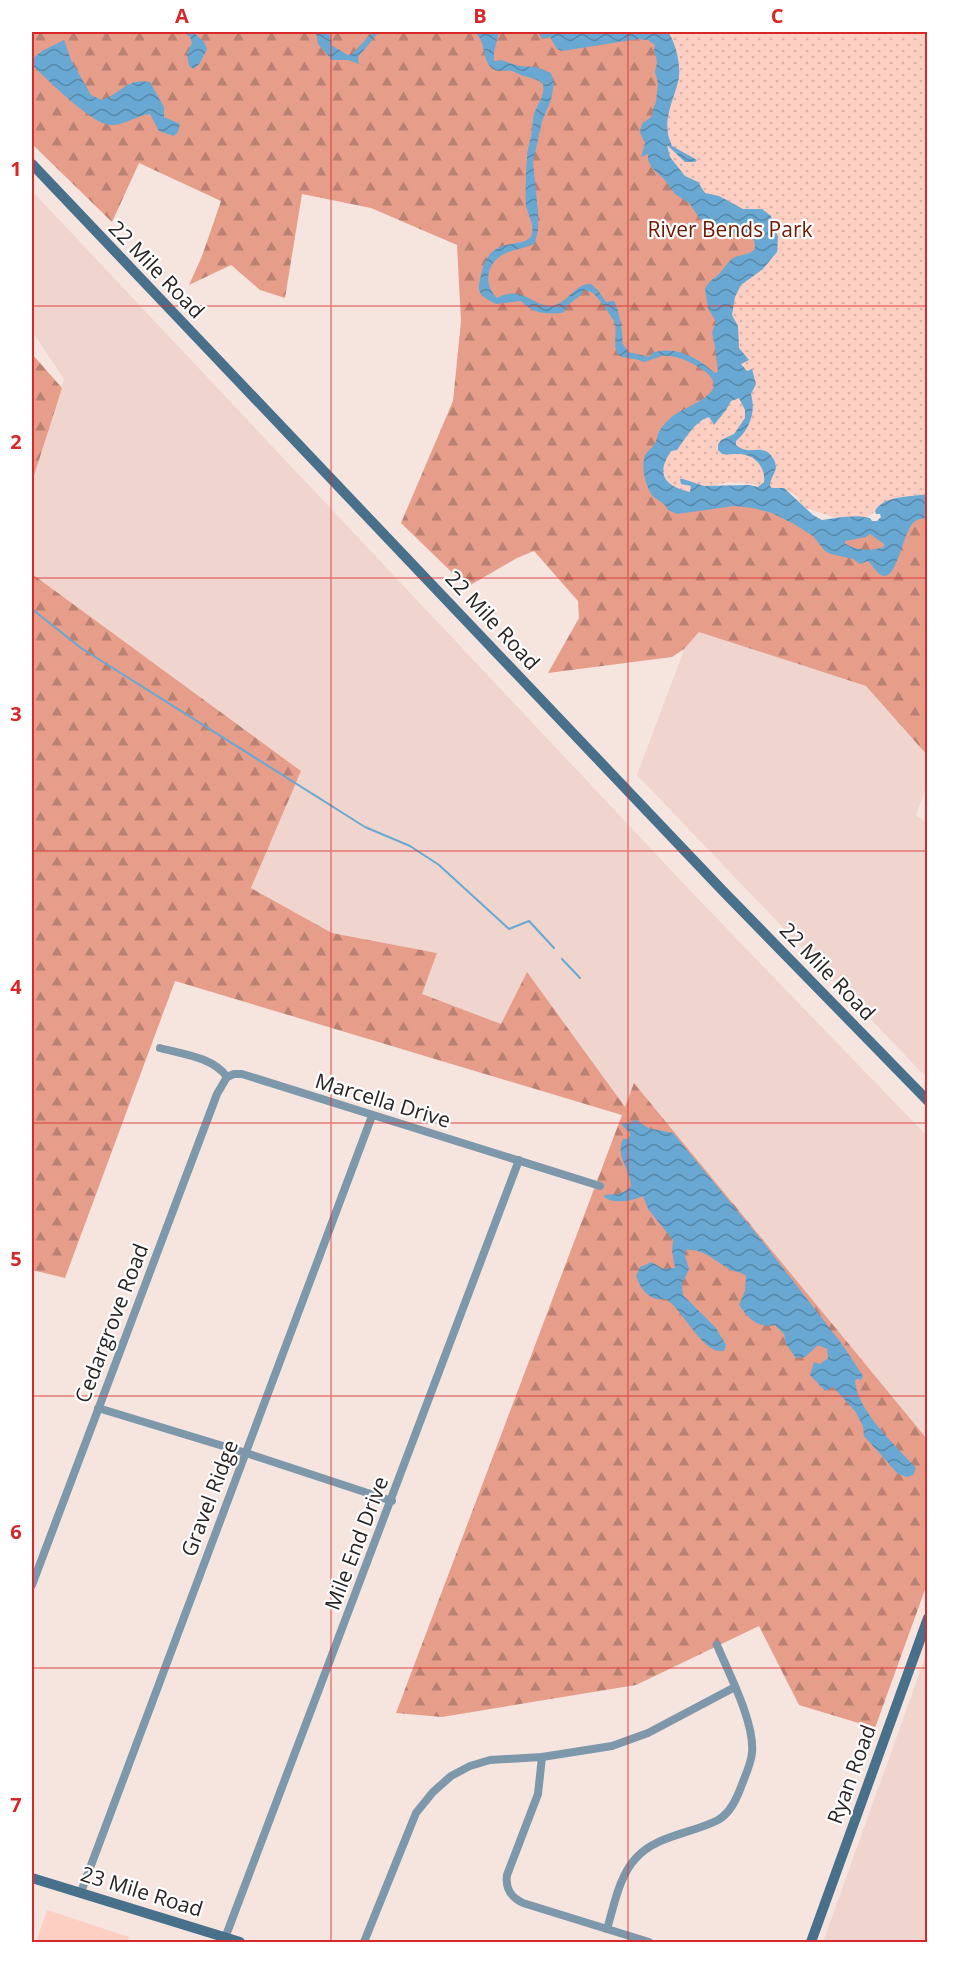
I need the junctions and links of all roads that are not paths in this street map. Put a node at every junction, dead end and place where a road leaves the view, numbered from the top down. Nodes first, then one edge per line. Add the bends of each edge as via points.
1 (32, 164) edge
2 (160, 1048) dead end
3 (227, 1077) junction
4 (927, 1101) edge
5 (372, 1116) junction
6 (519, 1160) junction
7 (600, 1186) dead end
8 (98, 1408) junction
9 (246, 1453) junction
10 (392, 1501) junction
11 (32, 1585) edge
12 (927, 1618) edge
13 (717, 1645) dead end
14 (735, 1687) junction
15 (542, 1757) junction
16 (32, 1878) edge
17 (81, 1892) junction
18 (607, 1929) junction
19 (225, 1938) junction
20 (240, 1942) edge
21 (364, 1942) edge
22 (649, 1942) edge
23 (811, 1942) edge

1 - 4 street, 22 Mile Road
2 - 3 street via 208,1061
3 - 5 street, Marcella Drive via 242,1074
3 - 8 street, Cedargrove Road via 217,1094
5 - 6 street, Marcella Drive
5 - 9 street, Gravel Ridge
6 - 7 street, Marcella Drive
6 - 10 street, Mile End Drive
8 - 9 street
8 - 11 street, Cedargrove Road
9 - 10 street
9 - 17 street, Gravel Ridge
10 - 19 street, Mile End Drive
12 - 23 street, Ryan Road
13 - 14 street
14 - 15 street via 636,1738 602,1748
14 - 18 street via 753,1740 750,1762 735,1801 718,1819 670,1837 637,1857 624,1877
15 - 18 street via 538,1794 507,1875 507,1888 523,1903
15 - 21 street via 480,1763 452,1776 433,1792 411,1823
16 - 17 street, 23 Mile Road
17 - 19 street, 23 Mile Road
18 - 22 street
19 - 20 street, 23 Mile Road

